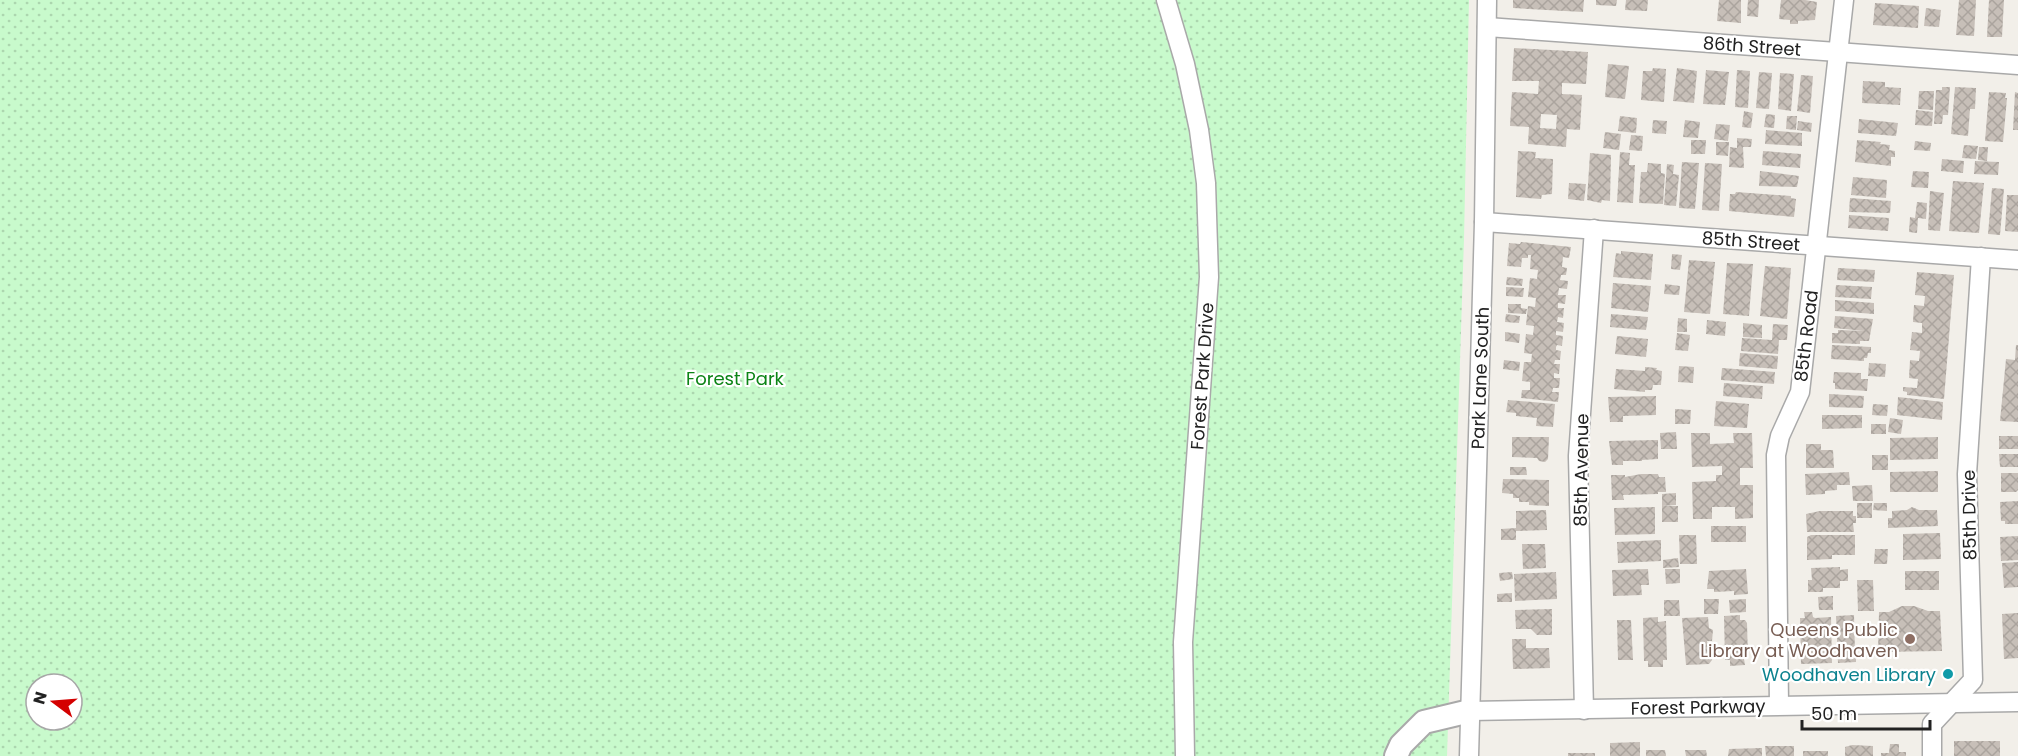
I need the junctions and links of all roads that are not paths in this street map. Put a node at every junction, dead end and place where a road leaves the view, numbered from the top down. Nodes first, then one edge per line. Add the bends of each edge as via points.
1 (1166, 0) edge
2 (1487, 0) edge
3 (1844, 0) edge
4 (1487, 27) junction
5 (1839, 52) junction
6 (2018, 65) edge
7 (1484, 222) junction
8 (1594, 230) junction
9 (1817, 246) junction
10 (1981, 257) junction
11 (2018, 260) edge
12 (2018, 702) edge
13 (1952, 703) junction
14 (1779, 705) junction
15 (1584, 710) junction
16 (1470, 711) junction
17 (1185, 756) edge
18 (1396, 756) edge
19 (1469, 756) edge
20 (1932, 756) edge

1 - 17 street, Forest Park Drive via 1199,130 1206,183 1209,277 1183,642
2 - 4 street, Park Lane South
3 - 5 street, 85th Road
4 - 5 street, 86th Street
4 - 7 street, Park Lane South
5 - 6 street, 86th Street
5 - 9 street, 85th Road
7 - 8 street, 85th Street
7 - 16 street, Park Lane South
8 - 9 street, 85th Street
8 - 15 street, 85th Avenue via 1578,456
9 - 10 street, 85th Street
9 - 14 street, 85th Road via 1800,392 1780,436 1776,455
10 - 11 street, 85th Street
10 - 13 street, 85th Drive via 1967,474 1973,680
12 - 13 street, Forest Parkway
13 - 14 street, Forest Parkway
13 - 20 street, 85th Drive via 1932,724
14 - 15 street, Forest Parkway
15 - 16 street, Forest Parkway
16 - 18 street, Forest Parkway via 1424,722 1401,745
16 - 19 street, Park Lane South

